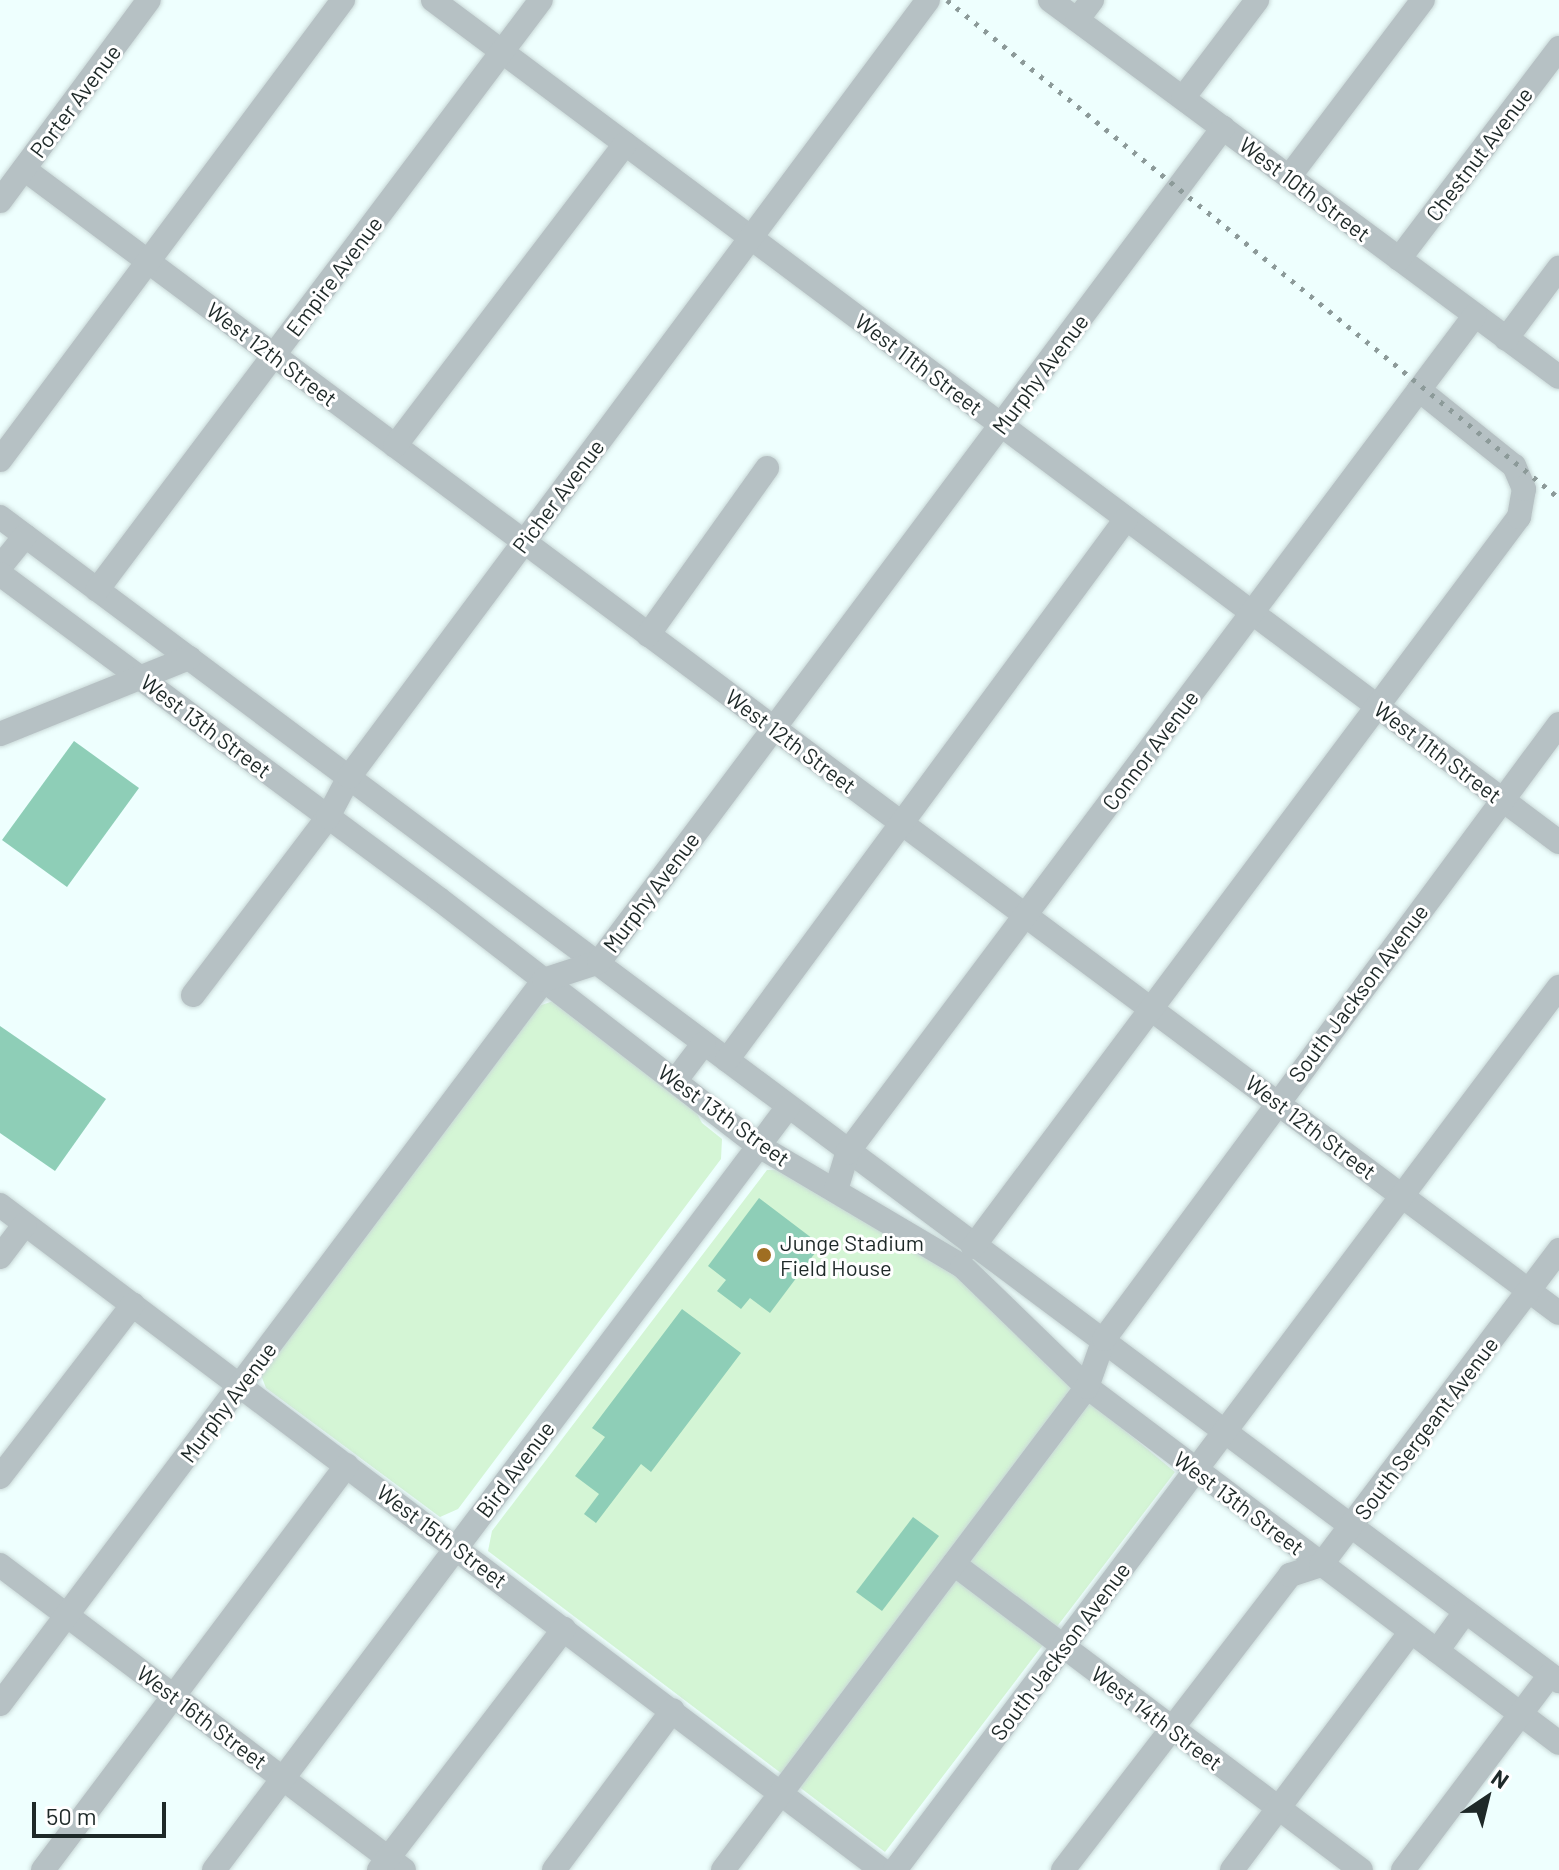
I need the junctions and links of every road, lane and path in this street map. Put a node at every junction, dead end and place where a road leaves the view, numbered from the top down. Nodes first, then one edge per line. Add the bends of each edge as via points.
1 (149, 0) edge
2 (343, 0) edge
3 (433, 0) edge
4 (541, 0) edge
5 (928, 0) edge
6 (1050, 0) edge
7 (1257, 0) edge
8 (1423, 0) edge
9 (1084, 10) edge
10 (1559, 48) edge
11 (502, 52) junction
12 (1183, 98) junction
13 (1223, 128) junction
14 (625, 144) junction
15 (24, 169) junction
16 (1289, 177) junction
17 (0, 201) edge
18 (751, 238) junction
19 (1399, 259) junction
20 (147, 261) junction
21 (1559, 268) edge
22 (1475, 315) junction
23 (1506, 339) junction
24 (275, 356) junction
25 (1559, 377) edge
26 (1419, 390) junction
27 (1001, 426) junction
28 (395, 446) junction
29 (0, 460) edge
30 (767, 468) dead end
31 (0, 517) edge
32 (1126, 519) junction
33 (25, 536) junction
34 (524, 543) junction
35 (0, 567) edge
36 (0, 574) edge
37 (105, 596) junction
38 (1253, 614) junction
39 (648, 635) junction
40 (89, 640) junction
41 (189, 658) junction
42 (142, 678) junction
43 (225, 685) junction
44 (1376, 705) junction
45 (198, 721) junction
46 (1559, 724) edge
47 (774, 728) junction
48 (0, 734) edge
49 (349, 777) junction
50 (1503, 800) junction
51 (328, 817) junction
52 (900, 822) junction
53 (1559, 842) edge
54 (467, 868) junction
55 (439, 899) junction
56 (1026, 914) junction
57 (599, 962) junction
58 (544, 980) junction
59 (1559, 987) edge
60 (193, 995) dead end
61 (1153, 1009) junction
62 (704, 1043) junction
63 (727, 1060) junction
64 (676, 1080) junction
65 (1277, 1102) junction
66 (788, 1107) junction
67 (759, 1146) junction
68 (847, 1153) junction
69 (836, 1190) junction
70 (1405, 1197) junction
71 (0, 1205) edge
72 (25, 1224) junction
73 (973, 1247) junction
74 (1559, 1250) edge
75 (0, 1257) edge
76 (1529, 1290) junction
77 (133, 1304) junction
78 (1559, 1313) edge
79 (1104, 1339) junction
80 (241, 1385) junction
81 (1087, 1387) junction
82 (1226, 1433) junction
83 (347, 1465) junction
84 (1197, 1470) junction
85 (0, 1477) edge
86 (1350, 1527) junction
87 (455, 1547) junction
88 (954, 1564) junction
89 (0, 1565) edge
90 (1321, 1565) junction
91 (1465, 1612) junction
92 (67, 1615) junction
93 (564, 1629) junction
94 (1411, 1632) junction
95 (1063, 1647) junction
96 (1437, 1651) junction
97 (1555, 1678) edge
98 (176, 1698) junction
99 (0, 1704) edge
100 (673, 1710) junction
101 (1520, 1714) junction
102 (1170, 1727) junction
103 (1559, 1743) edge
104 (283, 1778) junction
105 (782, 1794) junction
106 (1279, 1808) junction
107 (390, 1866) edge
108 (43, 1870) edge
109 (214, 1870) edge
110 (554, 1870) edge
111 (723, 1870) edge
112 (882, 1870) edge
113 (895, 1870) edge
114 (1063, 1870) edge
115 (1232, 1870) edge
116 (1361, 1870) edge
117 (1403, 1870) edge

1 - 15 street, Porter Avenue
2 - 20 street
3 - 11 street, West 11th Street
4 - 11 street, Empire Avenue
5 - 18 street, Picher Avenue
6 - 9 street, West 10th Street
7 - 12 street
8 - 16 street
9 - 12 street, West 10th Street
10 - 19 street, Chestnut Avenue
11 - 14 street, West 11th Street
11 - 24 street, Empire Avenue
12 - 13 street, West 10th Street
13 - 16 street, West 10th Street
13 - 27 street, Murphy Avenue
14 - 18 street, West 11th Street
14 - 28 street
15 - 17 street, Porter Avenue
15 - 20 street, West 12th Street
16 - 19 street, West 10th Street
18 - 27 street, West 11th Street
18 - 34 street, Picher Avenue
19 - 22 street, West 10th Street
20 - 24 street, West 12th Street
20 - 29 street
21 - 23 street
22 - 23 street, West 10th Street
22 - 26 street, Connor Avenue
23 - 25 street, West 10th Street
24 - 28 street, West 12th Street
24 - 37 street, Empire Avenue
26 - 38 street, Connor Avenue
26 - 44 street via 1514,466 1522,476 1523,506
27 - 32 street, West 11th Street
27 - 47 street, Murphy Avenue
28 - 34 street, West 12th Street
30 - 39 street
31 - 33 street, West 13th Street
32 - 38 street, West 11th Street
32 - 52 street
33 - 35 street
33 - 37 street, West 13th Street
34 - 39 street, West 12th Street
34 - 49 street, Picher Avenue
36 - 40 street, West 13th Street
37 - 40 street, Empire Avenue
37 - 41 street, West 13th Street
38 - 44 street, West 11th Street
38 - 56 street, Connor Avenue
39 - 47 street, West 12th Street
40 - 42 street, West 13th Street
41 - 42 street
41 - 43 street, West 13th Street
42 - 45 street, West 13th Street
42 - 48 street
43 - 45 street
43 - 49 street, West 13th Street
44 - 50 street, West 11th Street
44 - 61 street
45 - 51 street, West 13th Street
46 - 50 street, South Jackson Avenue
47 - 52 street, West 12th Street
47 - 57 street, Murphy Avenue
49 - 51 street, Picher Avenue
49 - 54 street, West 13th Street
50 - 53 street, West 11th Street
50 - 65 street, South Jackson Avenue
51 - 55 street, West 13th Street
51 - 60 street, Picher Avenue
52 - 56 street, West 12th Street
52 - 63 street
54 - 55 street
54 - 57 street, West 13th Street
55 - 58 street, West 13th Street
56 - 61 street, West 12th Street
56 - 68 street, Connor Avenue
57 - 58 street, Murphy Avenue
57 - 62 street, West 13th Street
58 - 64 street, West 13th Street
58 - 80 street, Murphy Avenue
59 - 70 street, South Jackson Avenue
61 - 65 street, West 12th Street
61 - 73 street
62 - 63 street, West 13th Street
62 - 64 street
63 - 66 street, West 13th Street
64 - 67 street, West 13th Street
65 - 70 street, West 12th Street
65 - 79 street, South Jackson Avenue
66 - 67 street, Bird Avenue
66 - 68 street, West 13th Street
67 - 69 street, West 13th Street
67 - 87 street, Bird Avenue
68 - 69 street, Connor Avenue
68 - 73 street, West 13th Street
69 - 81 street, West 13th Street via 962,1266
70 - 76 street, West 12th Street
70 - 82 street, South Jackson Avenue
71 - 72 street, West 15th Street
72 - 75 street
72 - 77 street, West 15th Street
73 - 79 street, West 13th Street
74 - 76 street, South Sergeant Avenue
76 - 78 street, West 12th Street
76 - 86 street, South Sergeant Avenue
77 - 80 street, West 15th Street
77 - 85 street
79 - 81 street, South Jackson Avenue
79 - 82 street, West 13th Street
80 - 83 street, West 15th Street
80 - 92 street, Murphy Avenue
81 - 84 street, West 13th Street
81 - 88 street, South Jackson Avenue
82 - 84 street, South Jackson Avenue
82 - 86 street, West 13th Street
83 - 87 street, West 15th Street
83 - 98 street
84 - 90 street, West 13th Street
84 - 95 street, South Jackson Avenue
86 - 90 street, South Sergeant Avenue
86 - 91 street, West 13th Street
87 - 93 street, West 15th Street
87 - 104 street, Bird Avenue
88 - 95 street, West 14th Street
88 - 105 street, South Jackson Avenue
89 - 92 street, West 16th Street
90 - 94 street, West 13th Street
90 - 102 street via 1290,1575
91 - 96 street
91 - 97 street, West 13th Street
92 - 98 street, West 16th Street
92 - 99 street, Murphy Avenue
93 - 100 street, West 15th Street
93 - 107 street
94 - 96 street, West 13th Street
94 - 106 street
95 - 102 street, West 14th Street
95 - 113 street, South Jackson Avenue
96 - 101 street, West 13th Street
97 - 101 street
98 - 104 street, West 16th Street
98 - 108 street
100 - 105 street, West 15th Street
100 - 110 street
101 - 103 street, West 13th Street
101 - 117 street
102 - 106 street, West 14th Street
102 - 114 street
104 - 107 street, West 16th Street
104 - 109 street, Bird Avenue
105 - 111 street, South Jackson Avenue
105 - 112 street, West 15th Street
106 - 115 street
106 - 116 street, West 14th Street

